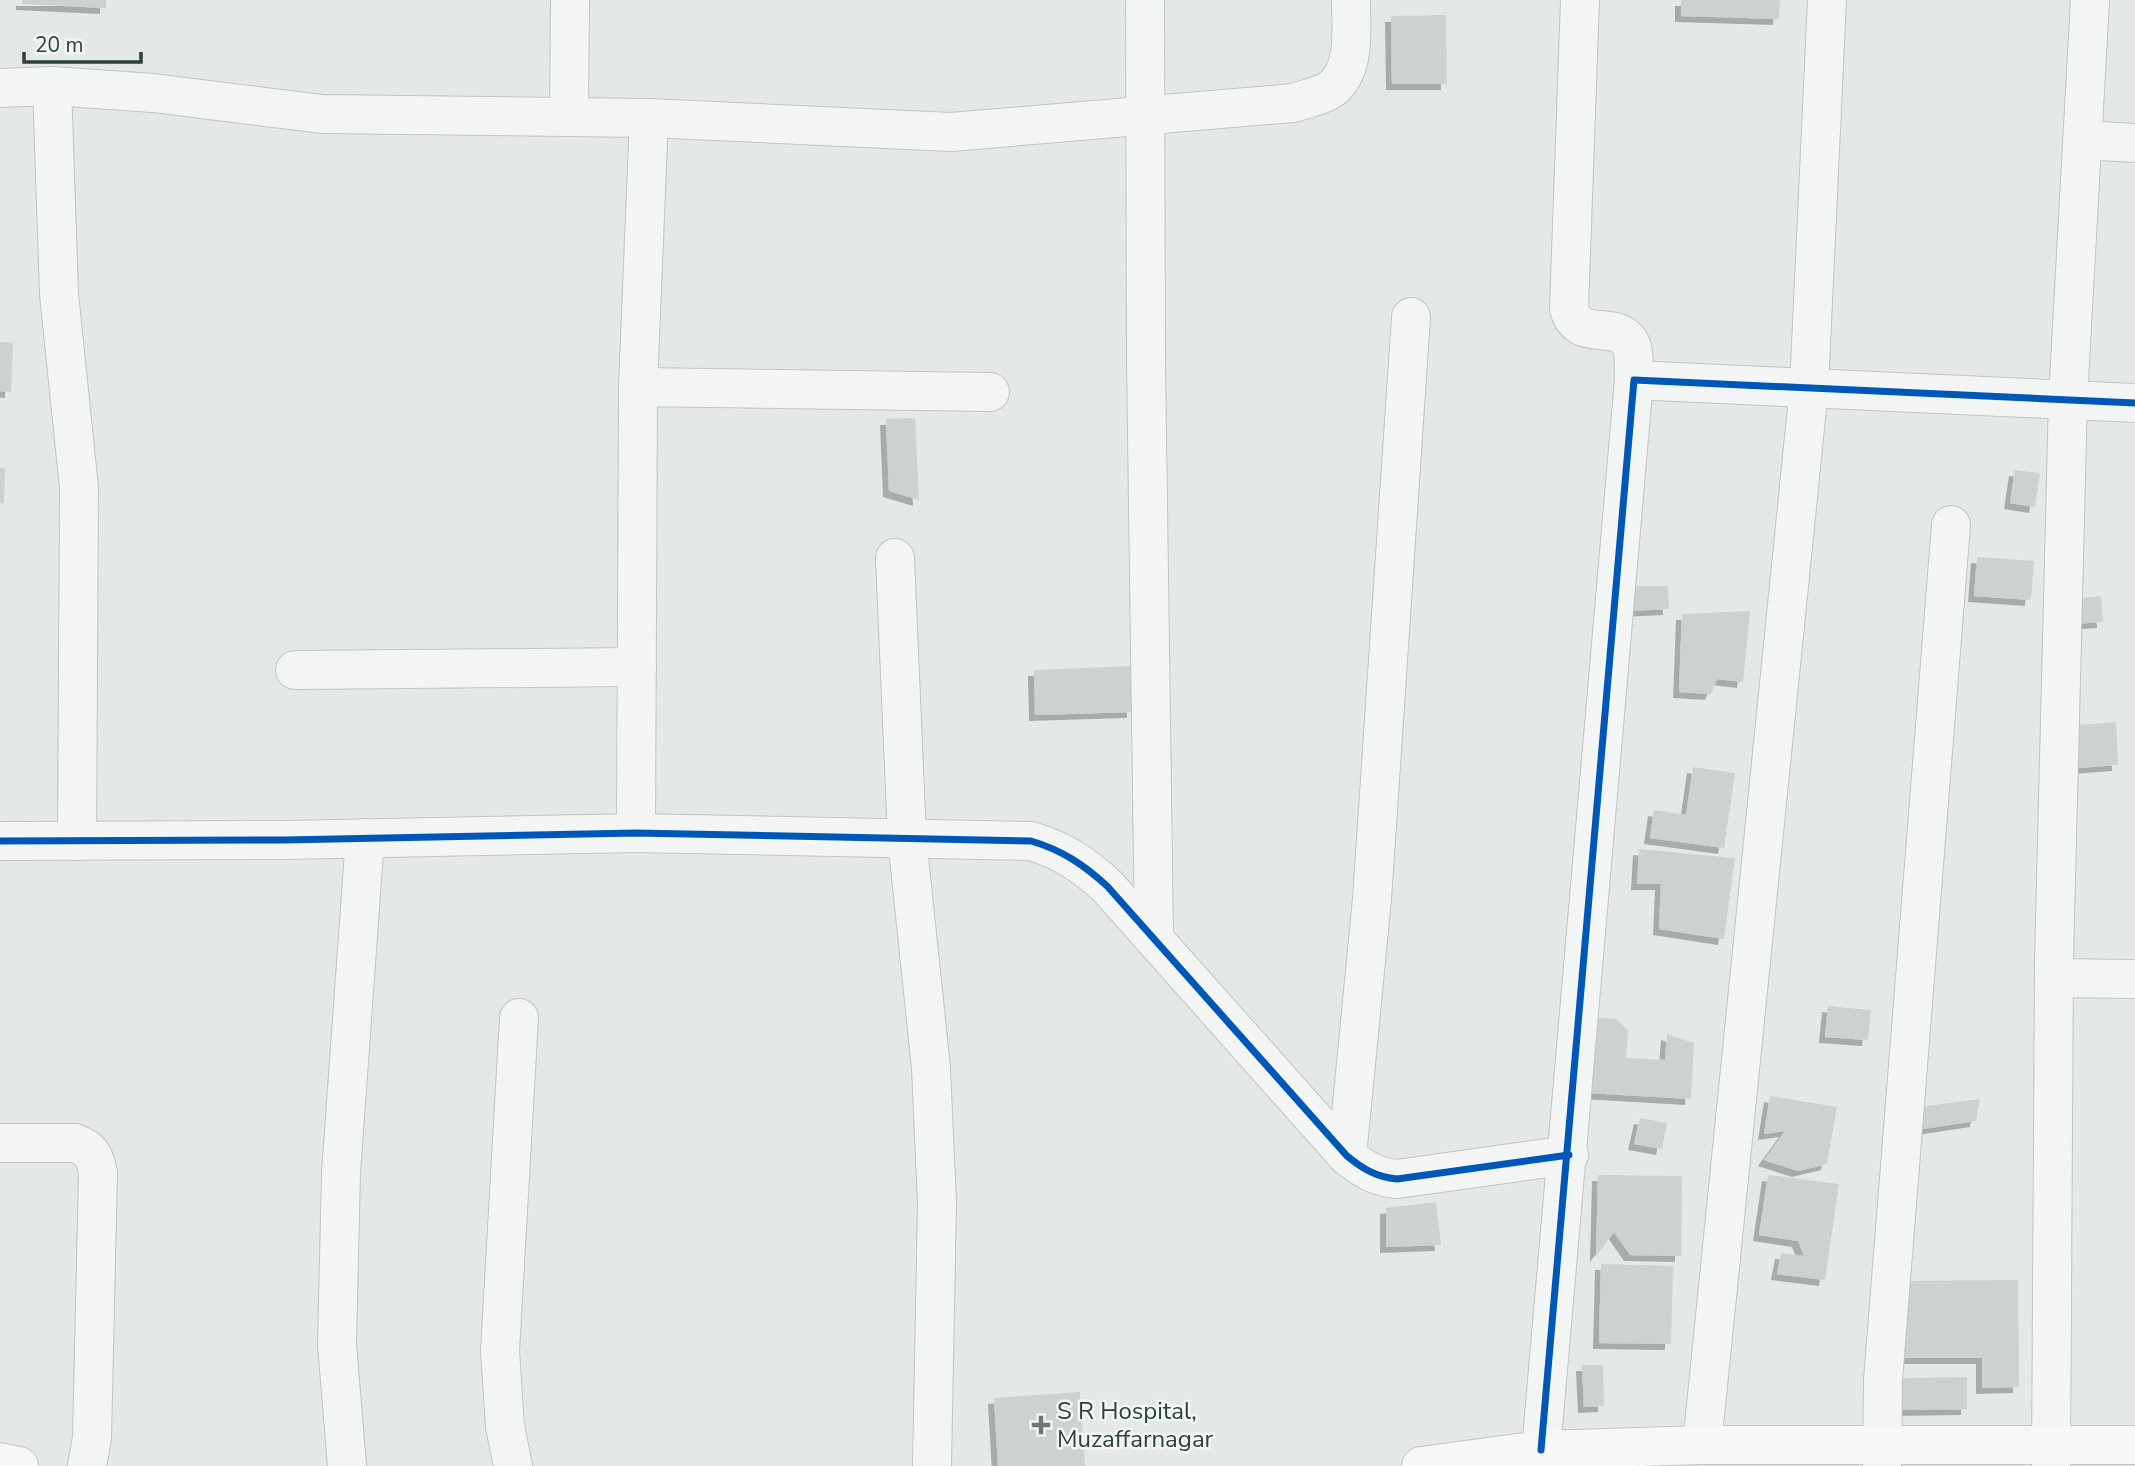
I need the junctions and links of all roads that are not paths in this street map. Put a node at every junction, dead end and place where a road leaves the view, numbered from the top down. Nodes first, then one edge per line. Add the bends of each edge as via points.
1 (570, 0) edge
2 (1145, 0) edge
3 (1351, 0) edge
4 (1580, 0) edge
5 (1827, 0) edge
6 (2090, 0) edge
7 (52, 86) junction
8 (0, 88) edge
9 (569, 117) junction
10 (1145, 117) junction
11 (649, 118) junction
12 (2084, 141) junction
13 (2135, 143) edge
14 (1411, 317) dead end
15 (1634, 380) junction
16 (638, 387) junction
17 (1809, 388) junction
18 (990, 391) dead end
19 (2068, 400) junction
20 (2135, 403) edge
21 (1951, 525) dead end
22 (895, 558) dead end
23 (637, 667) junction
24 (295, 670) dead end
25 (636, 833) junction
26 (365, 838) junction
27 (907, 838) junction
28 (0, 841) edge
29 (77, 841) junction
30 (1154, 936) junction
31 (2054, 978) junction
32 (2135, 979) edge
33 (519, 1018) dead end
34 (0, 1143) edge
35 (1569, 1155) junction
36 (1347, 1156) junction
37 (1702, 1445) junction
38 (2135, 1445) edge
39 (2051, 1455) edge
40 (1526, 1456) edge
41 (1881, 1456) edge
42 (0, 1462) edge
43 (19, 1466) edge
44 (87, 1466) edge
45 (347, 1466) edge
46 (513, 1466) edge
47 (932, 1466) edge
48 (1420, 1466) edge

1 - 9 street
2 - 10 street
3 - 10 street via 1351,44 1334,88 1293,103
4 - 15 street via 1569,309 1580,327 1628,341
5 - 17 street
6 - 12 street
7 - 8 street
7 - 9 street via 322,114
7 - 29 street via 59,294 79,488
9 - 11 street
10 - 11 street via 951,132
10 - 30 street
11 - 16 street
12 - 13 street
12 - 19 street
14 - 36 street via 1372,898
15 - 17 street
15 - 35 street
16 - 18 street
16 - 23 street
17 - 19 street
17 - 37 street
19 - 20 street
19 - 31 street
21 - 41 street
22 - 27 street
23 - 24 street
23 - 25 street
25 - 26 street
25 - 27 street
26 - 29 street
26 - 45 street via 341,1173 337,1344
27 - 30 street via 1031,841 1054,848 1083,864
27 - 47 street via 931,1068 937,1203
28 - 29 street
30 - 36 street
31 - 32 street
31 - 39 street
33 - 46 street via 500,1351
34 - 44 street via 75,1143 95,1156 92,1438
35 - 36 street via 1397,1179 1364,1169
35 - 40 street
37 - 40 main road
37 - 41 main road
38 - 39 main road
39 - 41 main road
40 - 48 main road
42 - 43 main road

